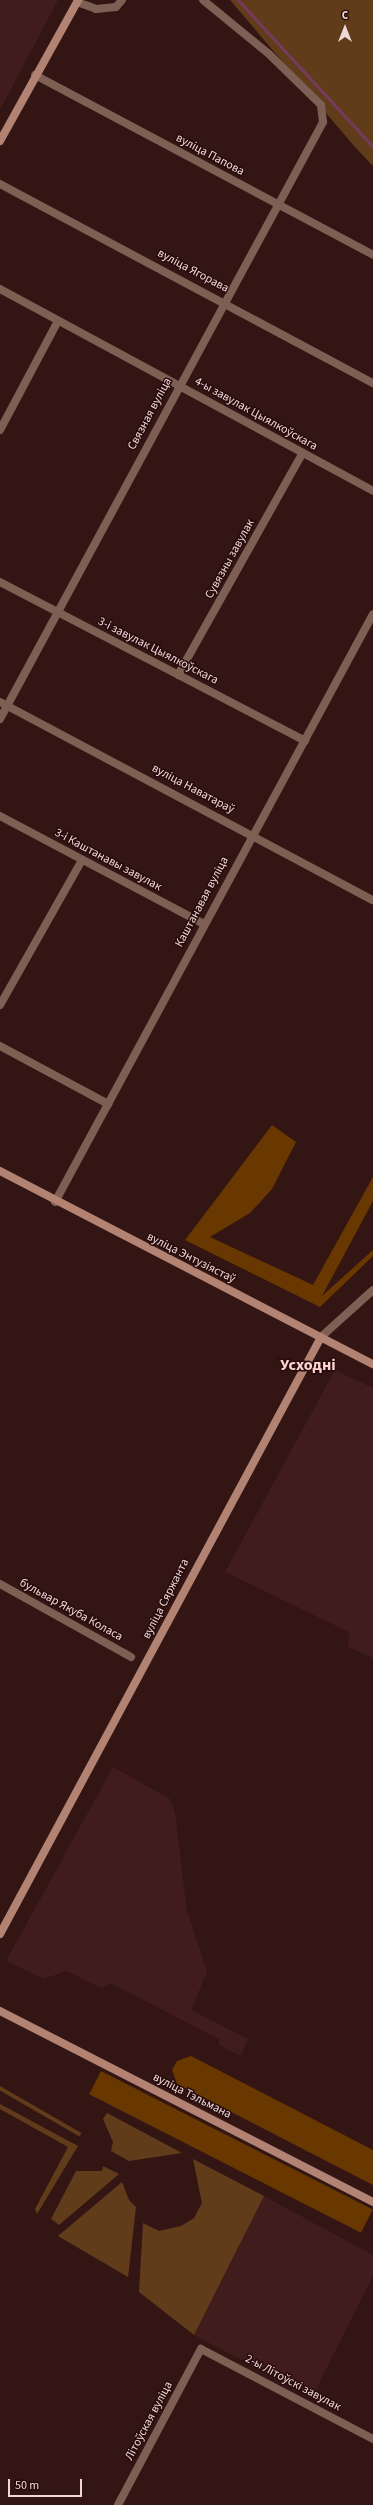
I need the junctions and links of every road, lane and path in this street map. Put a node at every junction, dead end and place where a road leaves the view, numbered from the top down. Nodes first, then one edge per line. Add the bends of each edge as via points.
1 (122, 0) edge
2 (203, 0) edge
3 (78, 1) edge
4 (36, 75) junction
5 (0, 141) edge
6 (0, 184) edge
7 (279, 205) junction
8 (373, 254) edge
9 (0, 289) edge
10 (226, 302) junction
11 (58, 321) junction
12 (373, 383) edge
13 (179, 386) junction
14 (0, 430) edge
15 (302, 454) junction
16 (373, 491) edge
17 (0, 582) edge
18 (57, 613) junction
19 (373, 614) edge
20 (178, 675) junction
21 (4, 704) edge
22 (0, 719) edge
23 (305, 741) junction
24 (0, 816) edge
25 (252, 834) junction
26 (82, 860) junction
27 (373, 900) edge
28 (204, 924) junction
29 (0, 1005) edge
30 (0, 1046) edge
31 (108, 1104) junction
32 (0, 1171) edge
33 (55, 1202) junction
34 (373, 1290) edge
35 (321, 1337) junction
36 (373, 1364) edge
37 (0, 1584) edge
38 (131, 1657) dead end
39 (0, 1934) edge
40 (0, 2011) edge
41 (373, 2202) edge
42 (201, 2349) joint
43 (373, 2439) edge
44 (118, 2505) edge

1 - 3 street via 116,7 96,9
2 - 7 street, Связная вуліца via 268,54 321,105 323,122
3 - 4 main road
4 - 5 main road
4 - 7 street, вуліца Папова
6 - 10 street, вуліца Ягорава
7 - 8 street, вуліца Папова
7 - 10 street, Связная вуліца
9 - 11 street, 4-ы завулак Цыялкоўскага
10 - 12 street, вуліца Ягорава
10 - 13 street, Связная вуліца
11 - 13 street, 4-ы завулак Цыялкоўскага
11 - 14 street
13 - 15 street, 4-ы завулак Цыялкоўскага
13 - 18 street, Связная вуліца
15 - 16 street, 4-ы завулак Цыялкоўскага
15 - 20 street, Сувязны завулак
17 - 18 street, 3-і завулак Цыялкоўскага
18 - 20 street, 3-і завулак Цыялкоўскага
18 - 21 street, Связная вуліца
19 - 23 street, Каштанавая вуліца
20 - 23 street, 3-і завулак Цыялкоўскага
21 - 22 street, Связная вуліца
21 - 25 street, вуліца Наватараў
23 - 25 street, Каштанавая вуліца
24 - 26 street, 3-і Каштанавы завулак
25 - 27 street, вуліца Наватараў
25 - 28 street, Каштанавая вуліца
26 - 28 street, 3-і Каштанавы завулак
26 - 29 street
28 - 31 street, Каштанавая вуліца
30 - 31 street
31 - 33 street, Каштанавая вуліца
32 - 33 main road, вуліца Энтузіястаў
33 - 35 main road, вуліца Энтузіястаў
34 - 35 street, вуліца Сяржанта
35 - 36 main road, вуліца Энтузіястаў
35 - 39 main road, вуліца Сяржанта
37 - 38 street, бульвар Якуба Коласа
40 - 41 main road, вуліца Тэльмана
42 - 43 street, 2-ы Літоўскі завулак
42 - 44 street, Літоўская вуліца

